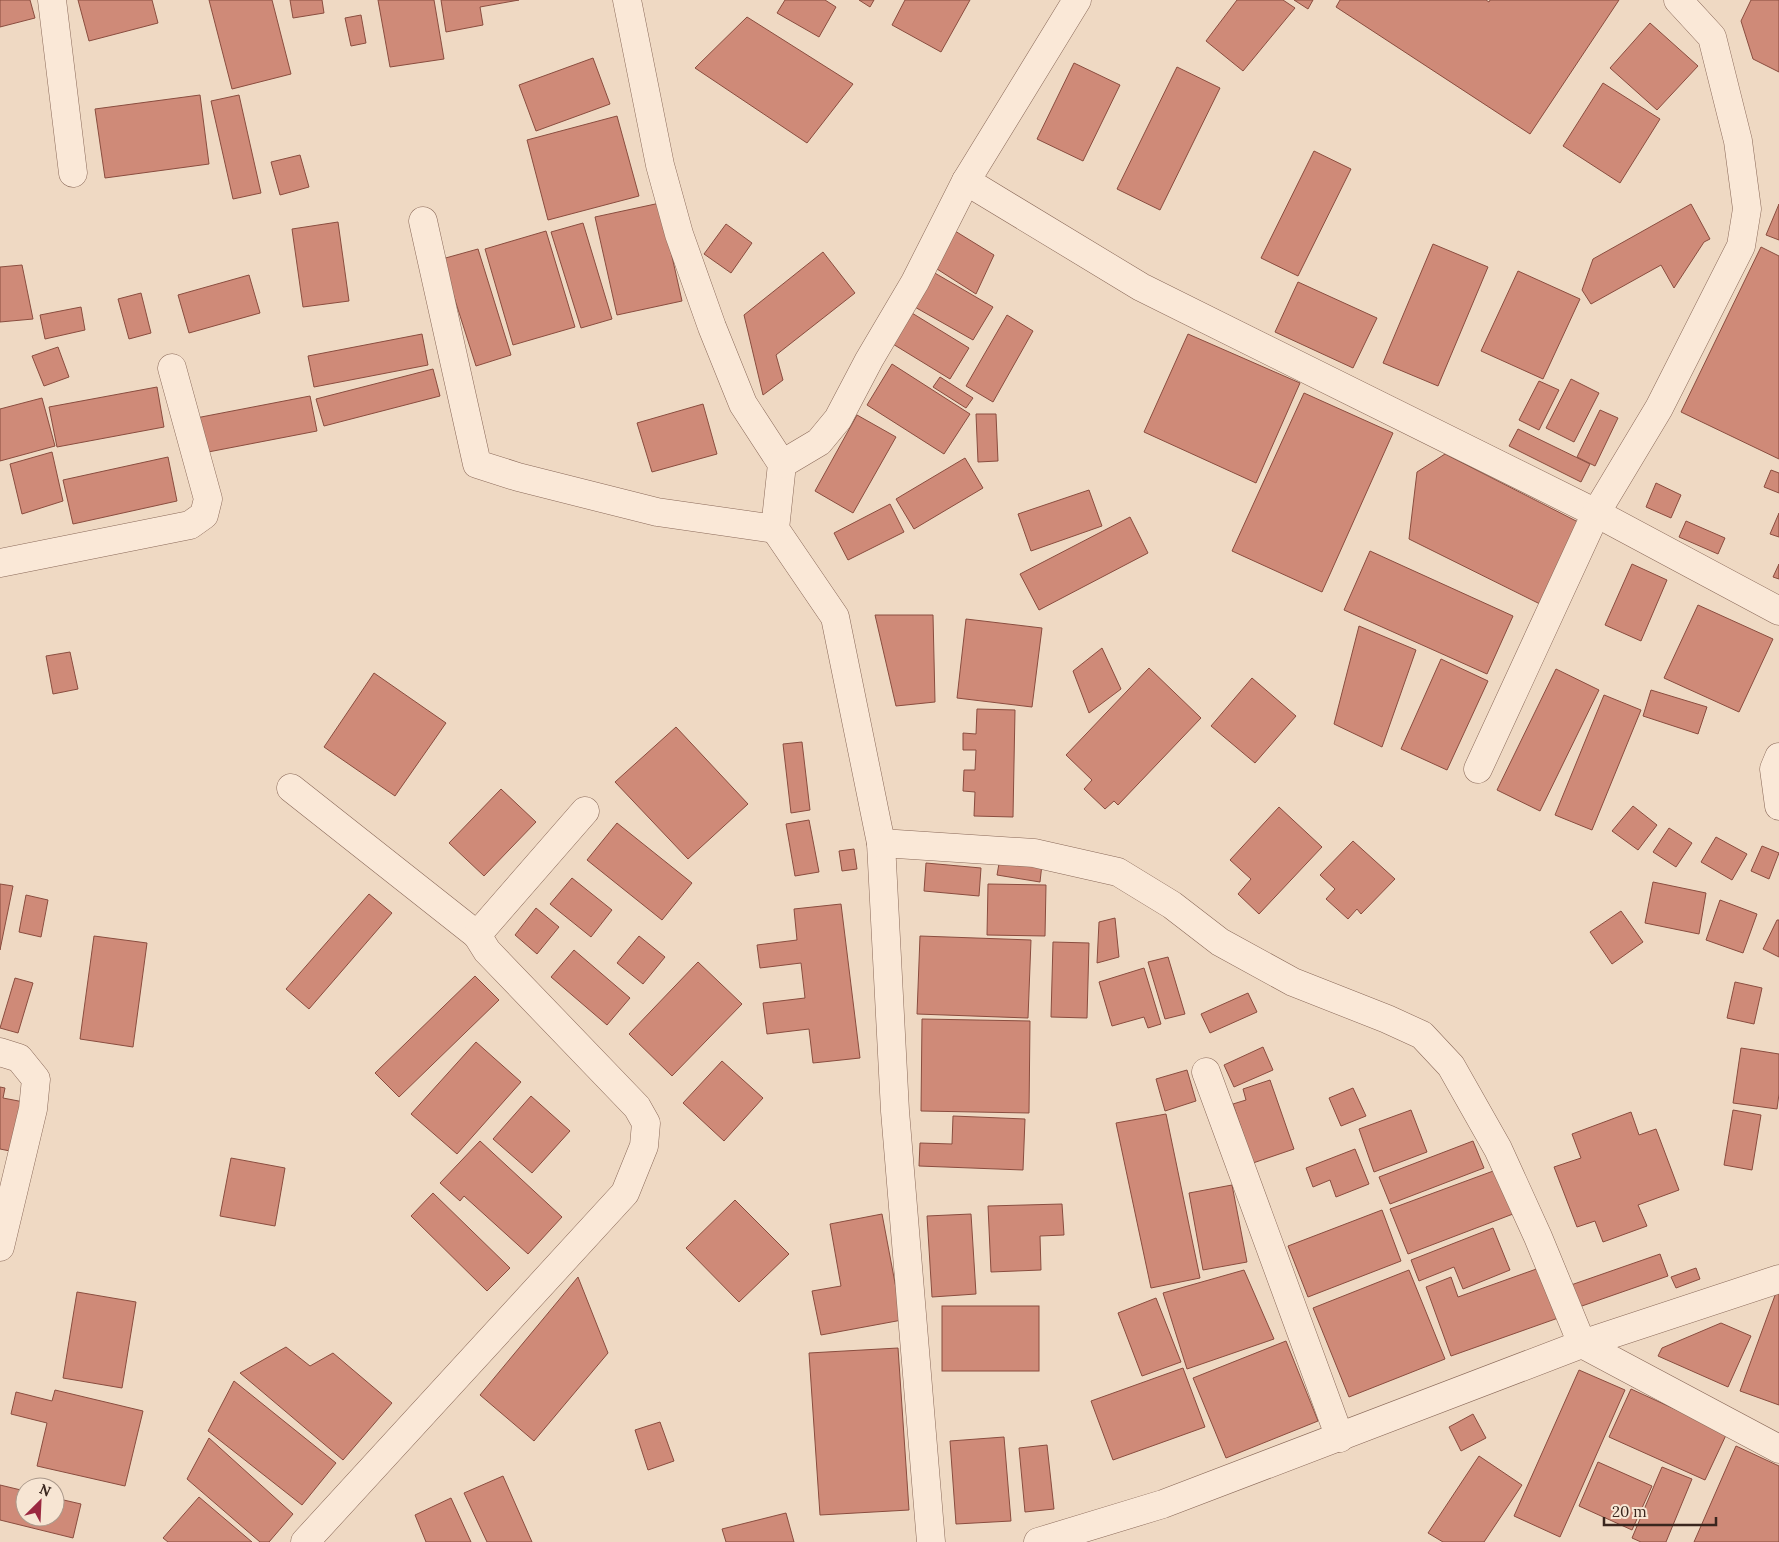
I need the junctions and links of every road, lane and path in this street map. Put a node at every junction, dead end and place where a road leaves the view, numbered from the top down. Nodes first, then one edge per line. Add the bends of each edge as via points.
1 (52, 0) edge
2 (627, 0) edge
3 (1076, 0) edge
4 (1681, 1) edge
5 (74, 173) dead end
6 (966, 181) junction
7 (423, 221) dead end
8 (172, 368) dead end
9 (782, 464) junction
10 (1596, 513) junction
11 (775, 529) junction
12 (0, 564) edge
13 (1779, 611) edge
14 (1779, 758) edge
15 (1478, 769) dead end
16 (292, 788) dead end
17 (1779, 806) edge
18 (585, 811) dead end
19 (881, 843) junction
20 (477, 936) junction
21 (0, 1052) edge
22 (1206, 1072) dead end
23 (0, 1247) edge
24 (1779, 1279) edge
25 (1582, 1344) junction
26 (1340, 1438) junction
27 (1779, 1449) edge
28 (305, 1542) edge
29 (931, 1542) edge
30 (1038, 1542) edge

1 - 5 street
2 - 9 street via 660,165 679,234 743,404
3 - 6 street
4 - 10 street via 1712,37 1729,103 1738,141 1747,209 1742,246 1659,408
6 - 9 street via 838,419 819,442
6 - 10 street via 1141,287
7 - 11 street via 477,464 657,512
8 - 12 street via 208,499 204,514 190,525
9 - 11 street
10 - 13 street
10 - 15 street
11 - 19 street via 835,617
14 - 17 street via 1774,769
16 - 20 street
18 - 20 street
19 - 25 street via 1034,853 1118,872 1172,905 1220,942 1293,982 1422,1035 1451,1066 1498,1149
19 - 29 street via 895,1111
20 - 28 street via 486,951 637,1107 646,1123 644,1146 625,1193
21 - 23 street via 19,1058 36,1079 33,1109
22 - 26 street
24 - 25 street
25 - 26 street
25 - 27 street
26 - 30 street via 1163,1504

